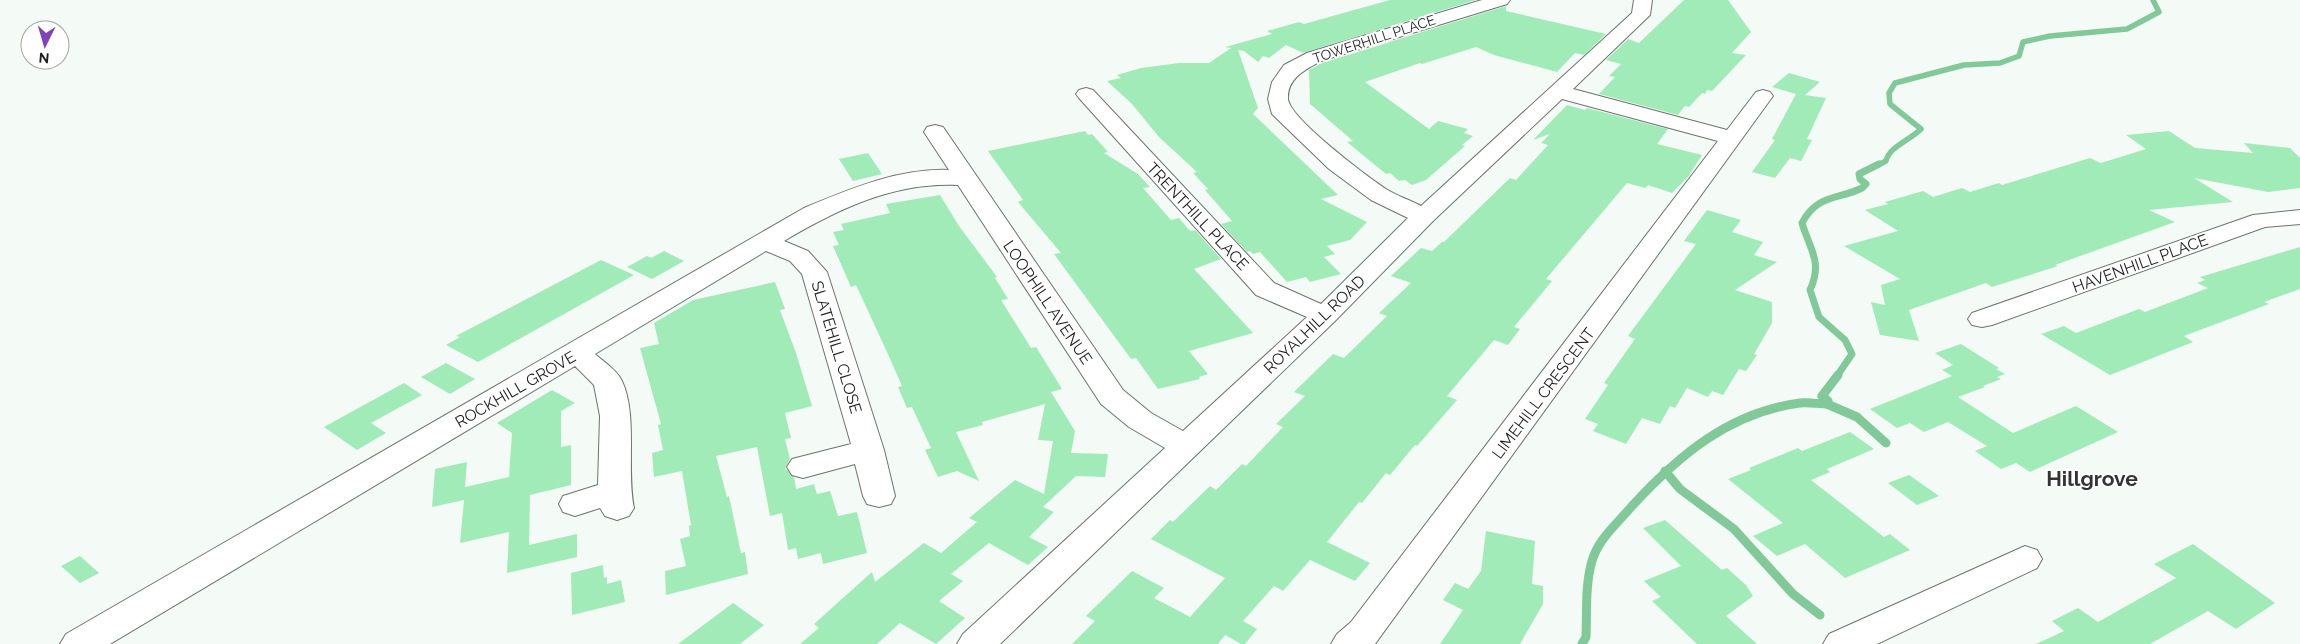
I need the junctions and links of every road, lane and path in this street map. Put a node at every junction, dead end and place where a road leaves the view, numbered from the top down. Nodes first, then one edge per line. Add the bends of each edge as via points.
1 (1501, 0) edge
2 (1643, 0) edge
3 (1560, 92) junction
4 (1086, 94) dead end
5 (1763, 96) dead end
6 (935, 132) dead end
7 (1733, 138) junction
8 (966, 178) junction
9 (1424, 216) junction
10 (2300, 217) edge
11 (765, 242) junction
12 (1325, 315) junction
13 (1982, 319) dead end
14 (577, 352) junction
15 (1186, 446) junction
16 (868, 450) junction
17 (803, 467) dead end
18 (879, 496) dead end
19 (575, 504) dead end
20 (2025, 559) dead end
21 (79, 644) edge
22 (976, 644) edge
23 (1350, 644) edge
24 (1842, 644) edge

1 - 9 street, TOWERHILL PLACE via 1314,57 1291,69 1282,82 1278,99 1283,114 1289,120 1336,164 1379,195
2 - 3 street, ROYALHILL ROAD via 1641,15
3 - 7 street
3 - 9 street, ROYALHILL ROAD
4 - 12 street, TRENTHILL PLACE via 1265,289
5 - 7 street, LIMEHILL CRESCENT
6 - 8 street, LOOPHILL AVENUE
7 - 23 street, LIMEHILL CRESCENT via 1364,632
8 - 11 street, ROCKHILL GROVE via 917,178 864,191 813,213
8 - 15 street, LOOPHILL AVENUE via 1112,397 1140,420
9 - 12 street, ROYALHILL ROAD
10 - 13 street, HAVENHILL PLACE via 2262,220
11 - 14 street, ROCKHILL GROVE
11 - 16 street, SLATEHILL CLOSE via 799,256 814,272
12 - 15 street, ROYALHILL ROAD
14 - 19 street via 608,382 615,416 616,500
14 - 21 street, ROCKHILL GROVE
15 - 22 street, ROYALHILL ROAD
16 - 17 street
16 - 18 street, SLATEHILL CLOSE
20 - 24 street

